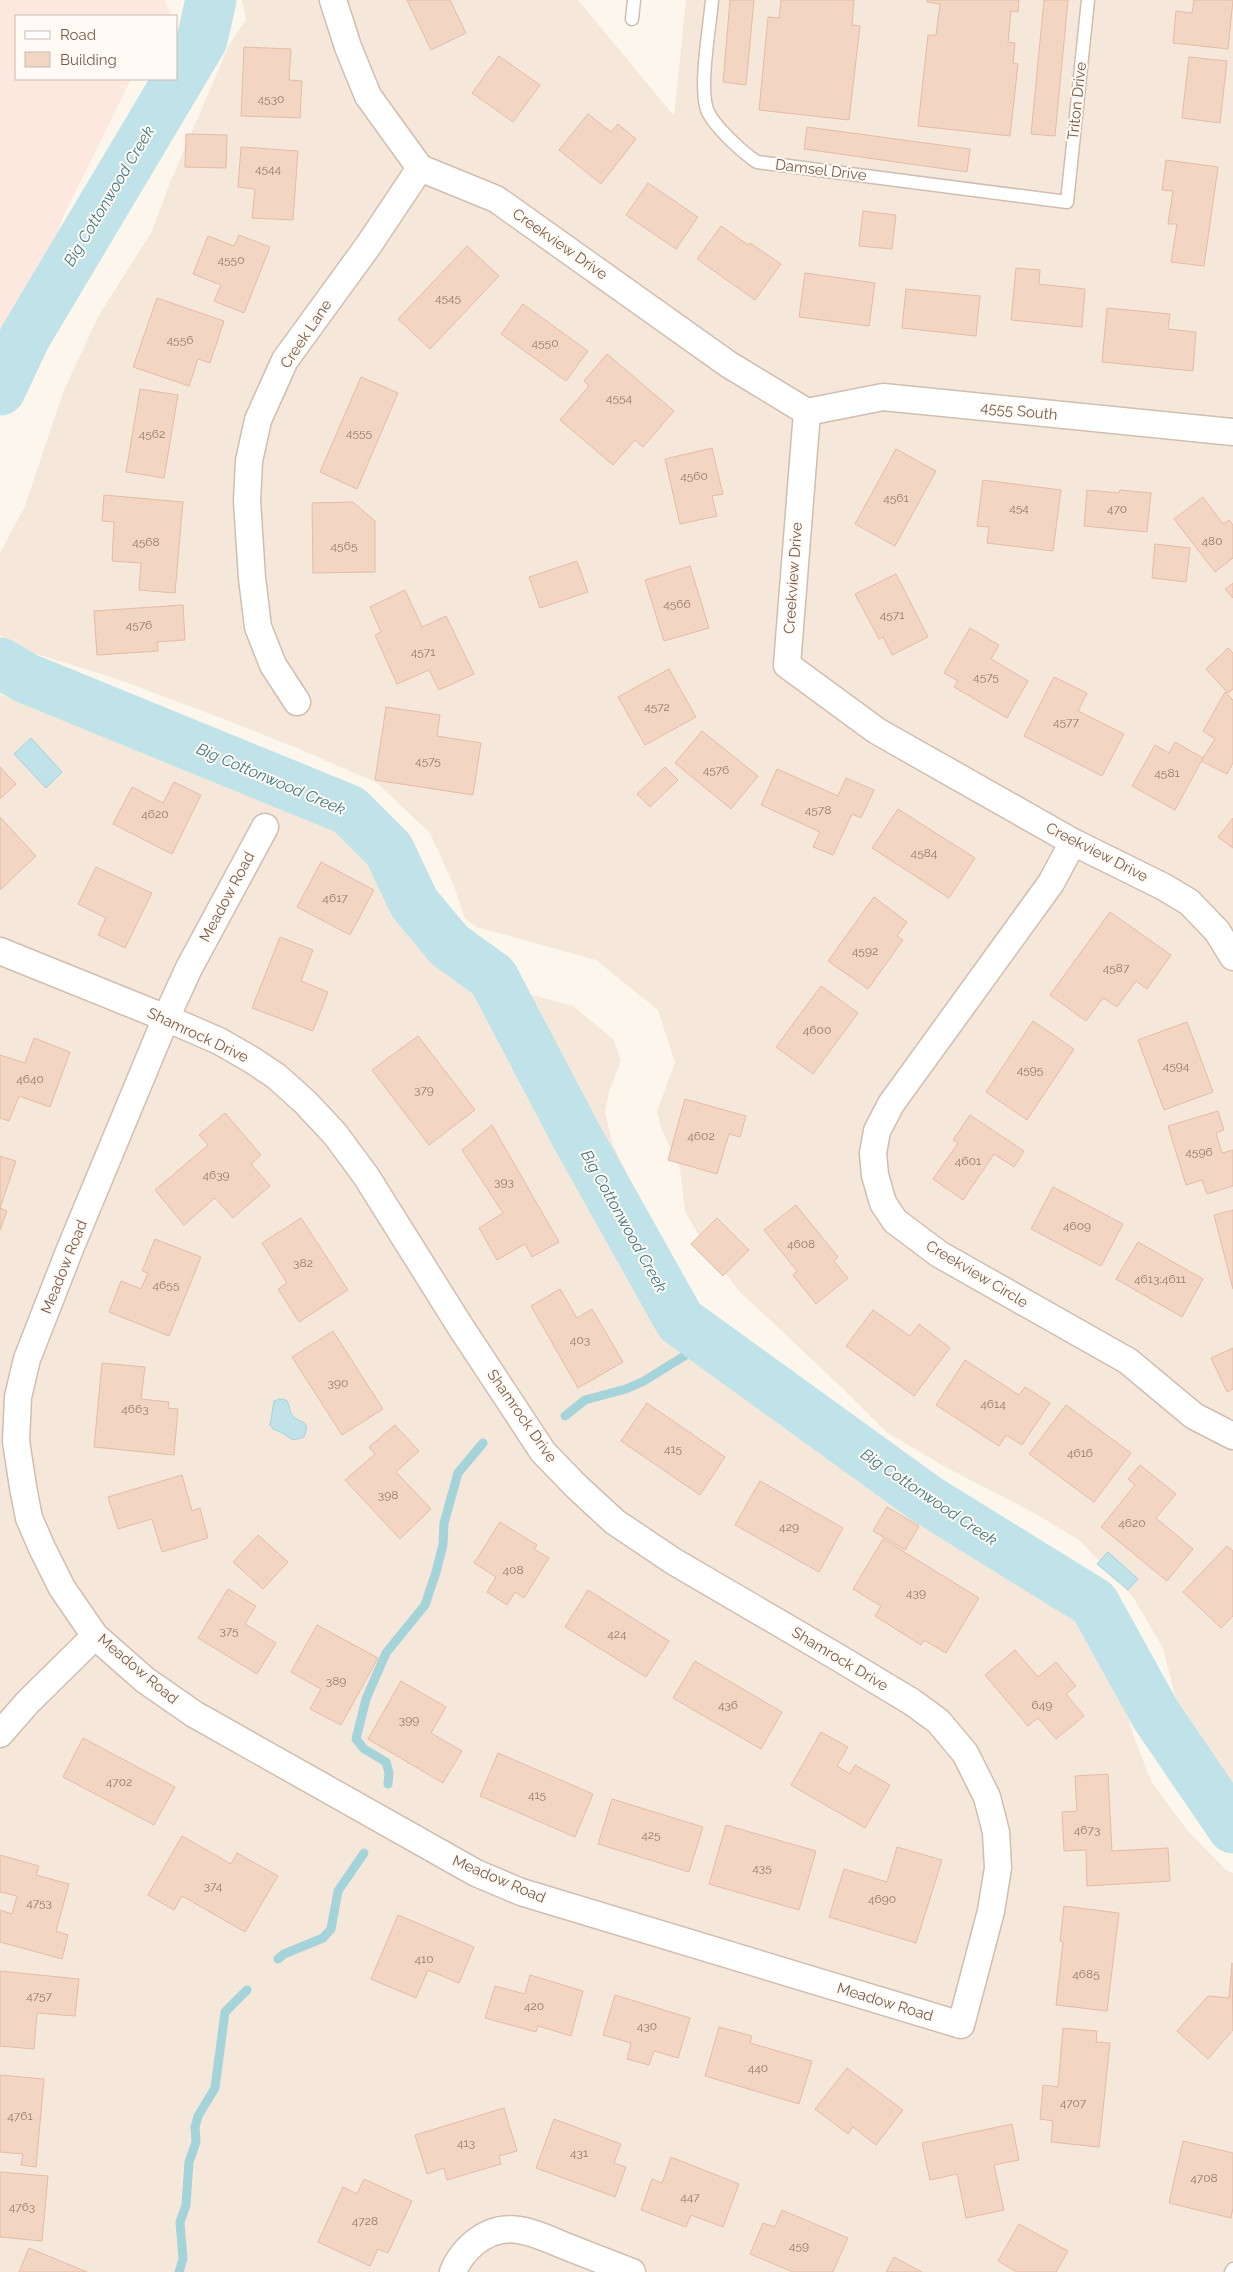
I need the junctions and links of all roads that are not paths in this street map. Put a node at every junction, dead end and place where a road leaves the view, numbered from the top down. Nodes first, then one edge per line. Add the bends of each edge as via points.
1 (333, 0) edge
2 (634, 0) edge
3 (712, 0) edge
4 (1088, 0) edge
5 (632, 19) dead end
6 (420, 168) junction
7 (1067, 202) joint
8 (806, 412) junction
9 (1233, 432) edge
10 (297, 702) dead end
11 (265, 827) dead end
12 (1073, 842) junction
13 (0, 951) edge
14 (1233, 957) edge
15 (166, 1018) junction
16 (1233, 1436) edge
17 (95, 1636) junction
18 (0, 1734) edge
19 (961, 2024) joint
20 (452, 2272) edge
21 (632, 2272) edge

1 - 6 street via 368,96
2 - 5 lane
3 - 7 lane, Damsel Drive via 704,89 708,112 740,150 757,162
4 - 7 lane, Triton Drive
6 - 8 street, Creekview Drive via 496,199 728,364
6 - 10 street, Creek Lane via 285,360 258,420 249,461 247,501 258,627 273,665
8 - 9 street, 4555 South via 883,397
8 - 12 street, Creekview Drive via 786,665 877,731
11 - 15 street, Meadow Road via 189,968
12 - 14 street, Creekview Drive via 1189,902 1217,931
12 - 16 street, Creekview Circle via 1051,883 890,1104 877,1131 873,1153 875,1175 883,1203 895,1221 939,1254 1128,1361 1194,1416
13 - 15 street, Shamrock Drive
15 - 17 street, Meadow Road via 27,1359 18,1397 16,1441 30,1518 62,1588
15 - 19 street, Shamrock Drive via 219,1041 276,1076 335,1134 366,1176 544,1452 576,1487 615,1522 673,1561 912,1702 938,1721 965,1753 987,1797 996,1832 998,1868 991,1911
17 - 18 street
17 - 19 street, Meadow Road via 145,1680 194,1714 476,1873 521,1892
20 - 21 street via 459,2259 476,2242 497,2230 522,2230

